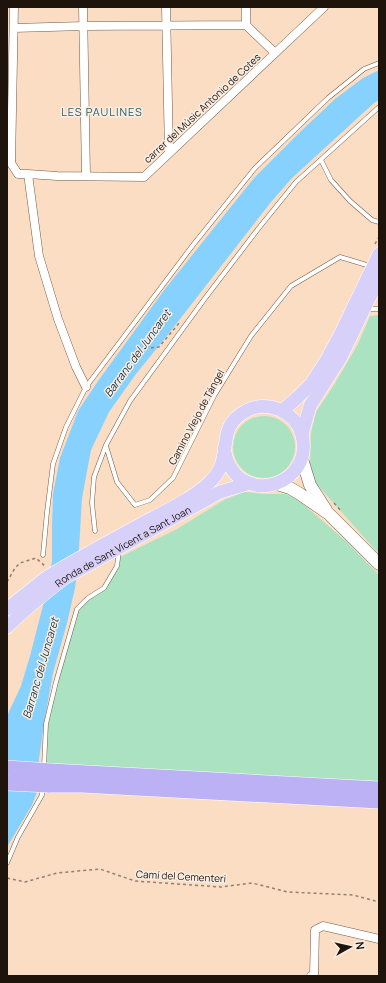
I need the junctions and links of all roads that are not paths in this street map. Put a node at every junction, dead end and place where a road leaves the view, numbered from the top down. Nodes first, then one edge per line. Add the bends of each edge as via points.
1 (14, 7) edge
2 (83, 7) edge
3 (166, 7) edge
4 (246, 7) edge
5 (324, 7) edge
6 (166, 25) junction
7 (246, 25) junction
8 (84, 26) junction
9 (14, 28) junction
10 (275, 53) junction
11 (379, 63) edge
12 (379, 107) edge
13 (169, 153) junction
14 (321, 160) junction
15 (28, 174) junction
16 (86, 176) junction
17 (379, 222) edge
18 (379, 254) edge
19 (373, 266) junction
20 (378, 283) edge
21 (364, 309) junction
22 (379, 309) edge
23 (86, 387) junction
24 (282, 411) junction
25 (302, 434) junction
26 (106, 445) junction
27 (224, 448) junction
28 (302, 459) junction
29 (250, 483) junction
30 (277, 484) junction
31 (329, 514) junction
32 (96, 531) dead end
33 (120, 548) junction
34 (43, 555) dead end
35 (92, 557) junction
36 (379, 564) edge
37 (7, 609) edge
38 (7, 627) edge
39 (7, 768) edge
40 (46, 777) junction
41 (7, 783) edge
42 (379, 789) edge
43 (379, 801) edge
44 (7, 863) edge
45 (379, 939) edge
46 (311, 976) edge

1 - 9 street
2 - 8 street
3 - 6 street
4 - 7 street
5 - 10 street, carrer del Músic Antonio de Cotes
6 - 7 street
6 - 8 street
6 - 13 street
7 - 10 street
8 - 9 street
8 - 16 street
9 - 15 street via 11,163 18,174
10 - 13 street, carrer del Músic Antonio de Cotes
11 - 23 lane via 364,69 328,98 255,168 193,245
12 - 14 lane
13 - 16 street, carrer del Músic Antonio de Cotes via 144,177
14 - 17 lane via 331,180 350,201 372,220
14 - 26 lane via 296,182 190,318 130,401
15 - 16 street, carrer del Músic Antonio de Cotes
15 - 23 street via 39,256 58,318
18 - 19 main road
19 - 24 main road via 326,361 311,384
19 - 26 lane, Camino Viejo de Tángel via 340,257 291,286 242,349 214,396 173,478 150,500 135,504 117,482
20 - 21 main road
21 - 22 lane
21 - 25 main road via 340,357 310,406
23 - 34 lane via 66,427 53,464
24 - 25 main road, Ronda de Sant Vicent a Sant Joan via 297,424
24 - 27 main road, Ronda de Sant Vicent a Sant Joan via 270,407 247,410 230,426
25 - 28 main road
26 - 32 lane via 94,477 92,503
27 - 29 main road, Ronda de Sant Vicent a Sant Joan via 232,470
27 - 35 main road, Ronda de Sant Vicent a Sant Joan via 220,467 210,482
28 - 30 main road via 288,478
28 - 31 main road via 310,485
29 - 30 main road, Ronda de Sant Vicent a Sant Joan via 264,486
29 - 33 main road, Ronda de Sant Vicent a Sant Joan via 220,492
30 - 31 main road via 290,488
31 - 36 main road
33 - 35 main road, Ronda de Sant Vicent a Sant Joan
33 - 40 lane via 117,566 104,588 76,609 46,724
35 - 37 main road, Ronda de Sant Vicent a Sant Joan via 47,573
35 - 38 main road, Ronda de Sant Vicent a Sant Joan
39 - 40 highway, bridge
40 - 41 highway, bridge
40 - 42 highway
40 - 43 highway via 82,785
40 - 44 lane via 42,795 18,837
45 - 46 street via 323,926 315,930 314,976

